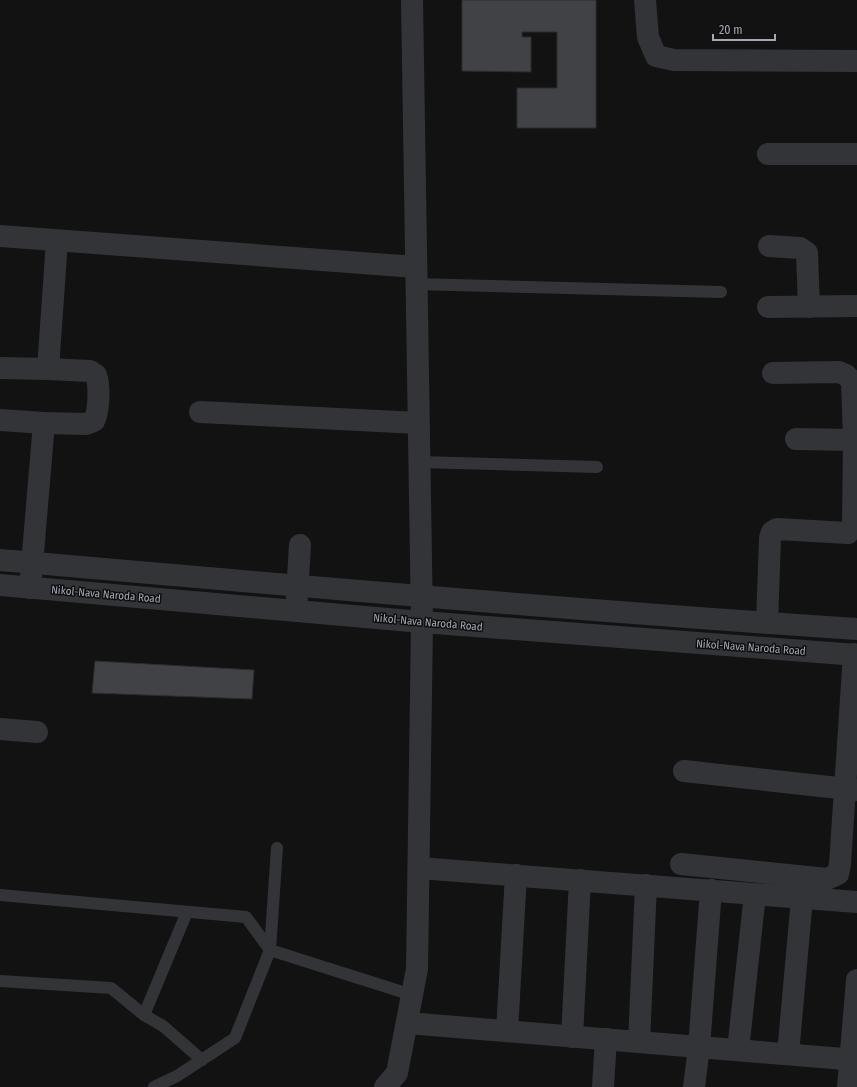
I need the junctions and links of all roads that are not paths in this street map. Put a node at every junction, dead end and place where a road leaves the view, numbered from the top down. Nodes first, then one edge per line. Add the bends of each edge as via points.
1 (412, 0) edge
2 (645, 0) edge
3 (857, 60) edge
4 (768, 154) dead end
5 (857, 154) edge
6 (0, 236) edge
7 (57, 240) junction
8 (769, 246) dead end
9 (416, 276) junction
10 (721, 292) dead end
11 (857, 306) edge
12 (768, 307) dead end
13 (809, 307) junction
14 (0, 368) edge
15 (48, 369) junction
16 (773, 373) dead end
17 (200, 412) dead end
18 (0, 420) edge
19 (44, 423) junction
20 (418, 423) junction
21 (796, 439) dead end
22 (854, 440) junction
23 (419, 462) junction
24 (597, 468) dead end
25 (300, 544) dead end
26 (0, 560) edge
27 (32, 562) junction
28 (0, 585) edge
29 (297, 586) junction
30 (30, 588) junction
31 (421, 596) junction
32 (296, 611) junction
33 (422, 622) junction
34 (767, 623) junction
35 (857, 629) edge
36 (856, 654) edge
37 (0, 729) edge
38 (37, 732) dead end
39 (684, 771) dead end
40 (851, 789) edge
41 (277, 848) dead end
42 (681, 864) dead end
43 (848, 865) edge
44 (419, 868) junction
45 (516, 875) junction
46 (580, 880) junction
47 (646, 885) junction
48 (711, 890) junction
49 (755, 894) junction
50 (0, 895) edge
51 (802, 898) junction
52 (857, 902) edge
53 (187, 912) junction
54 (270, 950) junction
55 (857, 980) edge
56 (0, 981) edge
57 (412, 995) junction
58 (144, 1015) junction
59 (407, 1023) junction
60 (507, 1031) junction
61 (572, 1036) junction
62 (606, 1039) junction
63 (639, 1042) junction
64 (699, 1047) junction
65 (738, 1050) junction
66 (788, 1054) junction
67 (202, 1060) junction
68 (854, 1060) edge
69 (387, 1086) edge
70 (154, 1087) edge
71 (603, 1087) edge
72 (694, 1087) edge
73 (848, 1087) edge

1 - 9 street
2 - 3 street via 648,37 656,56 674,60
4 - 5 street
6 - 7 street
7 - 9 street
7 - 15 street
8 - 13 street via 800,248 807,253
9 - 10 lane
9 - 20 street
11 - 13 street
12 - 13 street
14 - 15 street
15 - 19 street via 90,371 96,375 96,416 94,422 86,424
16 - 22 street via 839,372 846,375 852,381
17 - 20 street
18 - 19 street
19 - 27 street
20 - 23 street
21 - 22 street
22 - 34 street via 853,526 848,533 777,529 772,532
23 - 24 lane
23 - 31 street
25 - 29 street
26 - 27 street
27 - 29 street
27 - 30 street
28 - 30 street, Nikol-Nava Naroda Road
29 - 31 street
29 - 32 street
30 - 32 street, Nikol-Nava Naroda Road
31 - 33 street
31 - 34 street
32 - 33 street, Nikol-Nava Naroda Road
33 - 36 street, Nikol-Nava Naroda Road
33 - 44 street
34 - 35 street
36 - 40 street
37 - 38 street
39 - 40 street
40 - 43 street
41 - 54 lane
42 - 43 street via 827,879
44 - 45 street
44 - 57 street via 417,969
45 - 46 street
45 - 60 street
46 - 47 street
46 - 61 street
47 - 48 street
47 - 63 street
48 - 49 street
48 - 64 street
49 - 51 street
49 - 65 street
50 - 53 lane
51 - 52 street
51 - 66 street
53 - 54 lane via 246,917
53 - 58 lane
54 - 57 lane
54 - 67 lane via 235,1038
55 - 68 street
56 - 58 lane via 111,988
57 - 59 street
58 - 67 lane via 163,1026
59 - 60 street
59 - 69 street via 397,1073
60 - 61 street
61 - 62 street
62 - 63 street
62 - 71 street
63 - 64 street
64 - 65 street
64 - 72 street
65 - 66 street
66 - 68 street
67 - 70 lane
68 - 73 street

